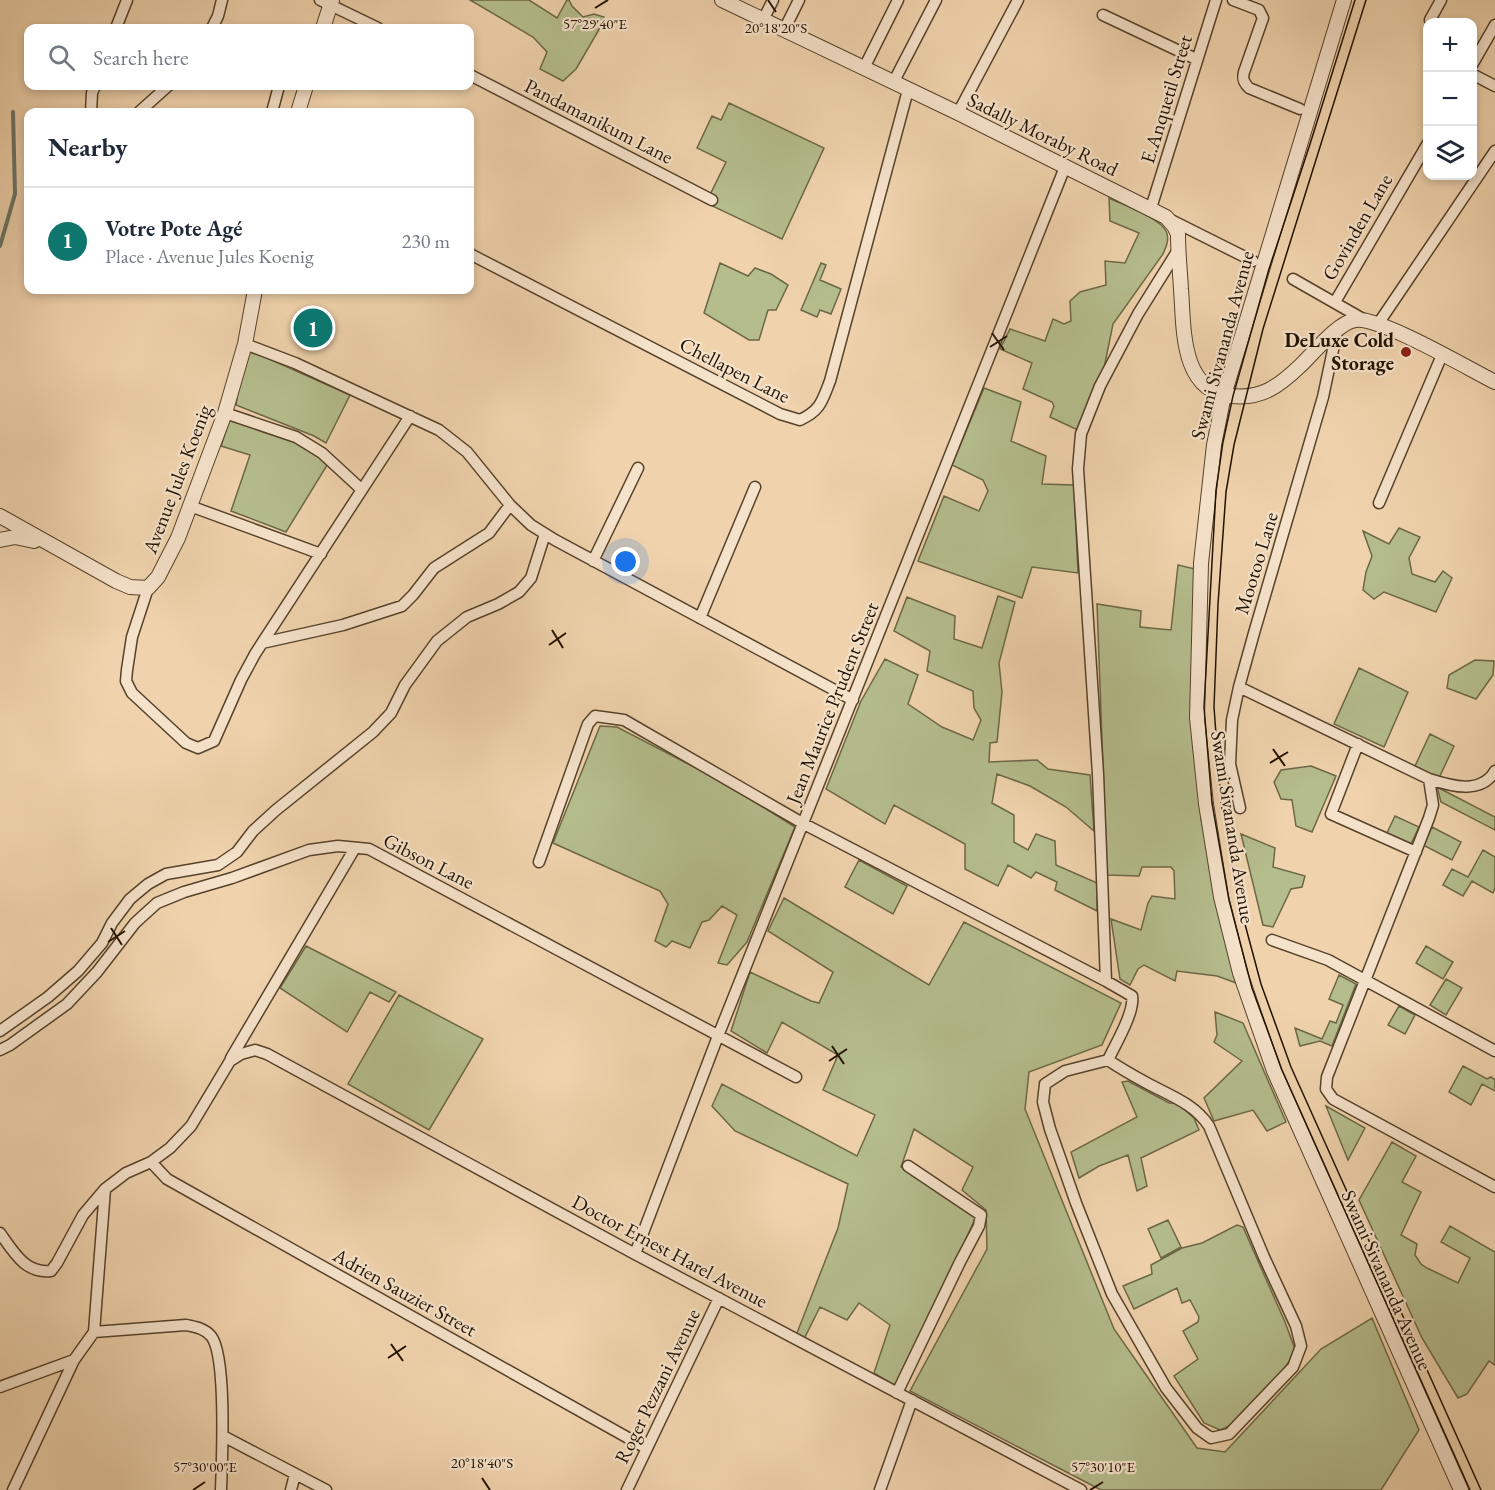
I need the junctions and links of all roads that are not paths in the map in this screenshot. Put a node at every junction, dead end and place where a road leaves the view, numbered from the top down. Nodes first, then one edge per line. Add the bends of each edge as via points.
1 (127, 0) edge
2 (222, 0) edge
3 (722, 0) edge
4 (773, 0) edge
5 (799, 0) edge
6 (898, 0) edge
7 (936, 0) edge
8 (1018, 0) edge
9 (1215, 0) edge
10 (1233, 0) edge
11 (1344, 0) edge
12 (1441, 0) edge
13 (328, 1) edge
14 (1103, 15) dead end
15 (1432, 18) edge
16 (763, 20) junction
17 (118, 24) edge
18 (214, 24) edge
19 (324, 24) edge
20 (371, 24) edge
21 (1495, 25) edge
22 (784, 30) junction
23 (1477, 58) edge
24 (1196, 59) junction
25 (864, 68) junction
26 (1477, 76) edge
27 (474, 77) edge
28 (893, 83) junction
29 (1495, 86) edge
30 (93, 90) edge
31 (164, 90) edge
32 (278, 90) edge
33 (305, 90) edge
34 (908, 90) junction
35 (91, 108) edge
36 (143, 108) edge
37 (273, 108) edge
38 (299, 108) edge
39 (1300, 109) dead end
40 (958, 113) junction
41 (1495, 151) edge
42 (1423, 152) edge
43 (1065, 167) junction
44 (712, 200) dead end
45 (1151, 208) junction
46 (1166, 217) junction
47 (1178, 250) junction
48 (474, 256) edge
49 (1253, 261) dead end
50 (1293, 279) dead end
51 (254, 294) edge
52 (1335, 302) junction
53 (1363, 319) junction
54 (1378, 324) junction
55 (1337, 331) junction
56 (244, 344) junction
57 (1442, 355) junction
58 (1495, 382) edge
59 (1224, 395) junction
60 (225, 413) junction
61 (410, 416) junction
62 (638, 468) dead end
63 (755, 487) dead end
64 (361, 489) junction
65 (1379, 502) dead end
66 (510, 505) junction
67 (190, 506) junction
68 (4, 518) edge
69 (545, 534) junction
70 (1, 540) edge
71 (45, 543) junction
72 (321, 554) junction
73 (593, 561) junction
74 (148, 588) junction
75 (700, 618) junction
76 (262, 643) junction
77 (1239, 687) junction
78 (853, 700) junction
79 (1358, 744) junction
80 (1495, 771) edge
81 (1429, 779) junction
82 (1240, 808) dead end
83 (804, 824) junction
84 (355, 848) junction
85 (1416, 852) junction
86 (539, 862) dead end
87 (1272, 940) dead end
88 (1366, 979) junction
89 (1106, 981) junction
90 (0, 1031) edge
91 (718, 1036) junction
92 (0, 1050) edge
93 (1495, 1051) edge
94 (1108, 1060) junction
95 (230, 1061) junction
96 (796, 1077) dead end
97 (151, 1162) junction
98 (908, 1166) dead end
99 (1495, 1187) edge
100 (105, 1189) junction
101 (0, 1233) edge
102 (635, 1254) junction
103 (719, 1298) junction
104 (93, 1332) junction
105 (74, 1360) junction
106 (0, 1387) edge
107 (897, 1393) junction
108 (912, 1400) junction
109 (223, 1436) junction
110 (646, 1448) junction
111 (295, 1474) junction
112 (13, 1490) edge
113 (222, 1490) edge
114 (291, 1490) edge
115 (326, 1490) edge
116 (627, 1490) edge
117 (880, 1490) edge
118 (1081, 1490) edge
119 (1461, 1490) edge

1 - 17 street
2 - 18 street
3 - 16 street, Sadally Moraby Road
4 - 16 street
5 - 22 street
6 - 25 street
7 - 28 street
8 - 40 street
9 - 24 street, E.Anquetil Street
10 - 39 street via 1259,10 1263,18 1244,72 1245,85
11 - 59 street, Swami Sivananda Avenue
12 - 15 street
13 - 19 street
13 - 20 street
14 - 24 street
16 - 22 street, Sadally Moraby Road
21 - 23 street
22 - 25 street, Sadally Moraby Road
24 - 45 street, E.Anquetil Street
25 - 28 street, Sadally Moraby Road
26 - 29 street
27 - 44 street, Pandamanikum Lane
28 - 34 street, Sadally Moraby Road
30 - 35 street
31 - 36 street
32 - 37 street
33 - 38 street
34 - 40 street, Sadally Moraby Road
34 - 48 street, Chellapen Lane via 830,381 820,405 800,420 780,414
40 - 43 street, Sadally Moraby Road
41 - 54 street
42 - 52 street, Govinden Lane
43 - 45 street, Sadally Moraby Road
43 - 78 street, Jean Maurice Prudent Street
45 - 46 street, Sadally Moraby Road
46 - 47 street via 1178,234
46 - 49 street
47 - 59 street via 1183,326 1190,363 1210,389
47 - 89 street via 1100,386 1081,434 1078,469
50 - 52 street
51 - 56 street, Avenue Jules Koenig
52 - 53 street, Govinden Lane
53 - 54 street
53 - 55 street via 1352,320
54 - 57 street
55 - 59 street via 1274,388 1255,396
55 - 77 street, Mootoo Lane via 1323,397
56 - 60 street, Avenue Jules Koenig
56 - 61 street
57 - 58 street
57 - 65 street
59 - 119 street, Swami Sivananda Avenue via 1214,445 1202,553 1197,696 1206,804 1221,897 1240,973 1274,1071
60 - 64 street via 296,437 322,453
60 - 67 street, Avenue Jules Koenig
61 - 64 street
61 - 66 street via 439,430 467,452
62 - 73 street
63 - 75 street
64 - 72 street
66 - 69 street
66 - 76 street via 489,533 434,568 402,606 343,625
67 - 72 street
67 - 74 street, Avenue Jules Koenig via 165,564
68 - 70 street
68 - 71 street
69 - 73 street
69 - 90 street via 531,578 519,592 467,617 437,641 405,685 391,713 373,732 276,810 237,852 218,865 166,874 148,884 130,899 78,970
70 - 71 street via 15,537
71 - 74 street via 116,581
72 - 76 street
73 - 75 street
74 - 76 street via 132,637 126,681 132,693 186,743 198,748 214,741
75 - 78 street
77 - 79 street
77 - 82 street, Mootoo Lane via 1232,720 1230,764
78 - 83 street, Jean Maurice Prudent Street
79 - 81 street
79 - 85 street via 1330,814
80 - 81 street via 1487,782 1472,787
81 - 85 street via 1433,805
83 - 86 street via 624,720 595,716 588,724
83 - 89 street
83 - 91 street, Jean Maurice Prudent Street
84 - 91 street, Gibson Lane via 369,849 420,875
84 - 92 street, Gibson Lane via 309,850 157,903 135,923 67,1004
84 - 95 street
85 - 88 street
87 - 88 street
88 - 93 street
88 - 99 street via 1327,1077 1326,1089 1333,1099
89 - 94 street via 1132,996 1133,1003
91 - 96 street, Gibson Lane
91 - 102 street, Jean Maurice Prudent Street
94 - 94 street via 1182,1100 1203,1117 1296,1326 1301,1346 1293,1367 1229,1434 1211,1438 1197,1428 1166,1388 1112,1294 1050,1129 1042,1102 1045,1084 1065,1071
95 - 97 street via 191,1126
95 - 102 street, Doctor Ernest Harel Avenue via 255,1050 267,1054
97 - 100 street via 126,1173
97 - 110 street, Adrien Sauzier Street via 167,1179
98 - 107 street via 981,1215
100 - 101 street via 82,1215 51,1271 31,1269 21,1262
100 - 104 street
102 - 103 street, Doctor Ernest Harel Avenue
103 - 107 street, Doctor Ernest Harel Avenue
103 - 110 street, Roger Pezzani Avenue
104 - 105 street
104 - 109 street via 186,1325 210,1335 220,1358
105 - 106 street
105 - 112 street
107 - 108 street, Doctor Ernest Harel Avenue
108 - 117 street
108 - 118 street, Doctor Ernest Harel Avenue
109 - 111 street
109 - 113 street
110 - 116 street, Roger Pezzani Avenue
111 - 114 street
111 - 115 street

